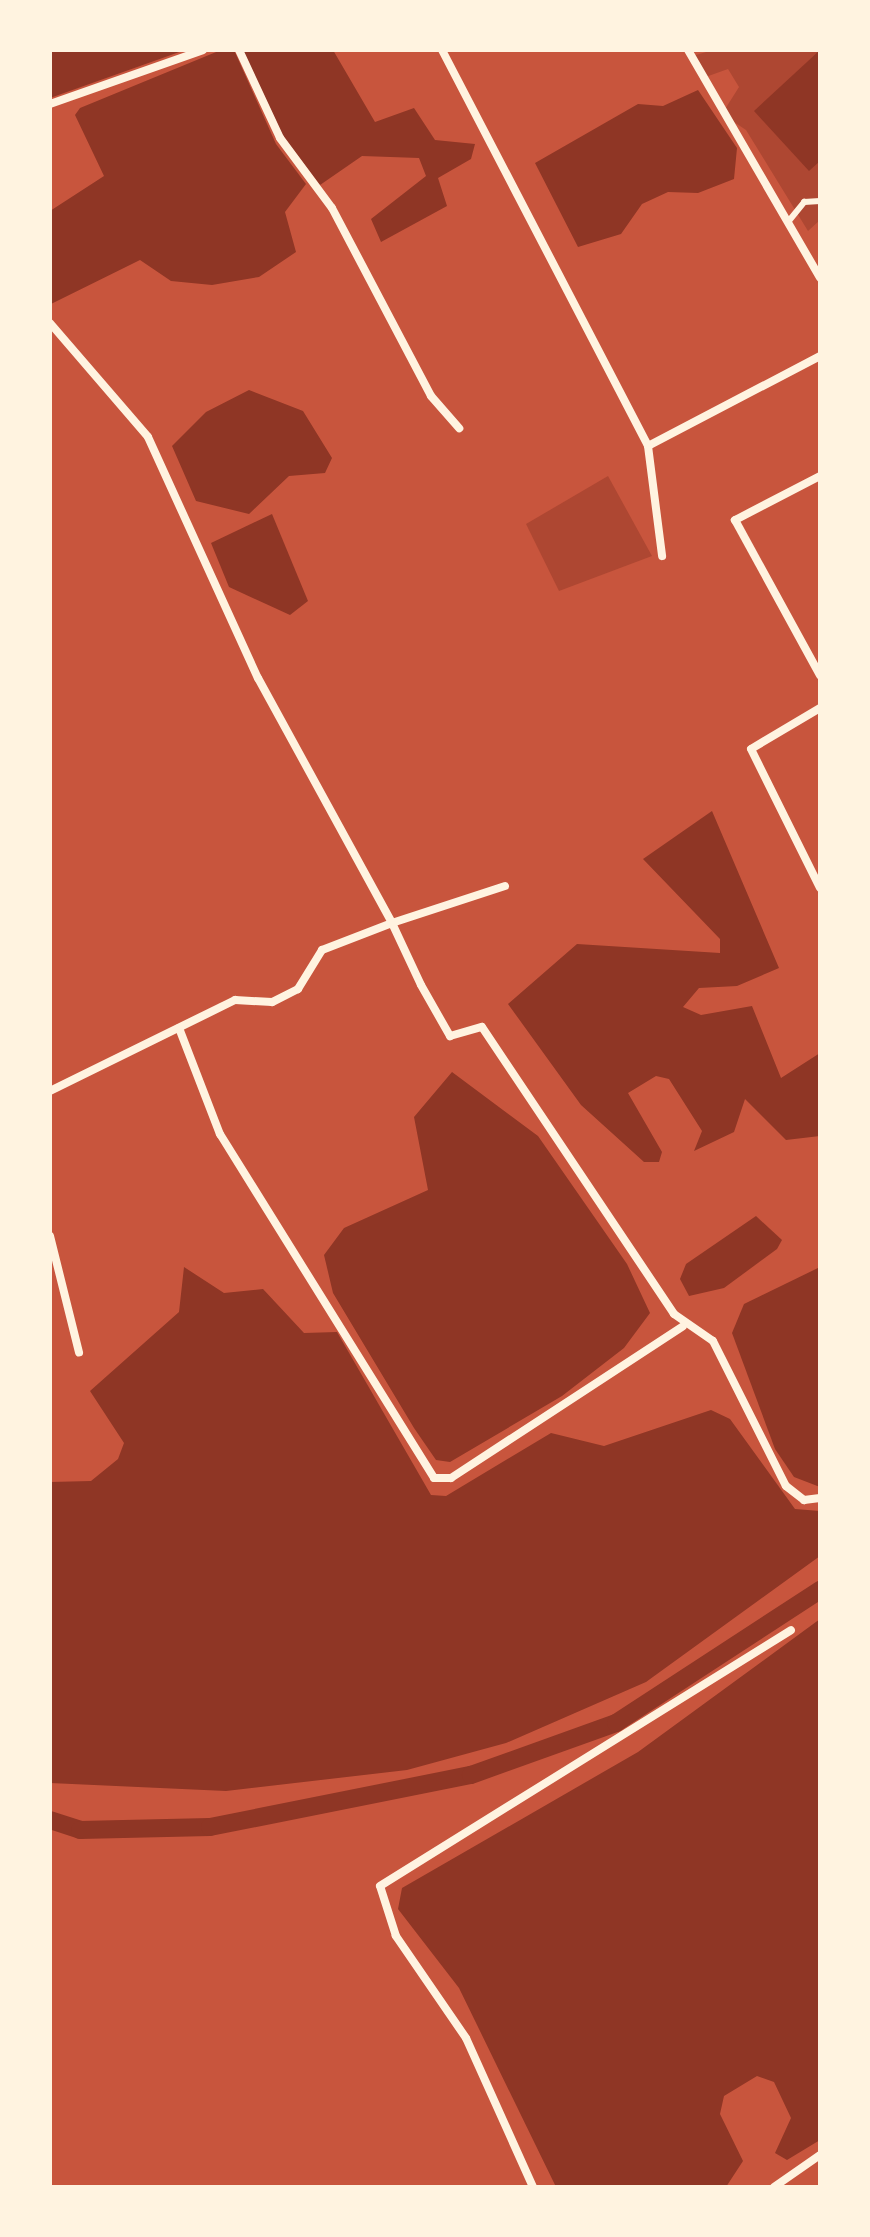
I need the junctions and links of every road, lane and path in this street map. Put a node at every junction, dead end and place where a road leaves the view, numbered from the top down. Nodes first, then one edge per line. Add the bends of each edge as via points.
1 (202, 50) edge
2 (239, 50) edge
3 (442, 50) edge
4 (688, 50) edge
5 (50, 104) edge
6 (820, 202) edge
7 (788, 222) junction
8 (820, 278) edge
9 (50, 323) edge
10 (820, 356) edge
11 (458, 428) dead end
12 (648, 446) junction
13 (820, 476) edge
14 (662, 556) dead end
15 (820, 675) edge
16 (820, 708) edge
17 (504, 886) dead end
18 (820, 888) edge
19 (392, 923) junction
20 (179, 1028) junction
21 (50, 1091) edge
22 (50, 1236) edge
23 (684, 1326) junction
24 (79, 1352) dead end
25 (820, 1498) edge
26 (791, 1630) dead end
27 (820, 2154) edge
28 (533, 2187) edge
29 (774, 2187) edge

1 - 5 street
2 - 11 street via 280,138 332,208 431,396
3 - 12 street
4 - 7 street
6 - 7 street via 804,202
7 - 8 street
9 - 19 street via 107,380 154,448 258,678
10 - 12 street
12 - 14 street
13 - 15 street via 735,520
16 - 18 street via 750,749
17 - 19 street
19 - 20 street via 322,950 298,989 272,1002 236,1000
19 - 23 street via 450,1036 482,1027
20 - 21 street
20 - 23 street via 220,1134 434,1478 451,1478
22 - 24 street
23 - 25 street via 713,1341 786,1486 804,1500
26 - 28 street via 380,1886 396,1936 466,2038
27 - 29 street

